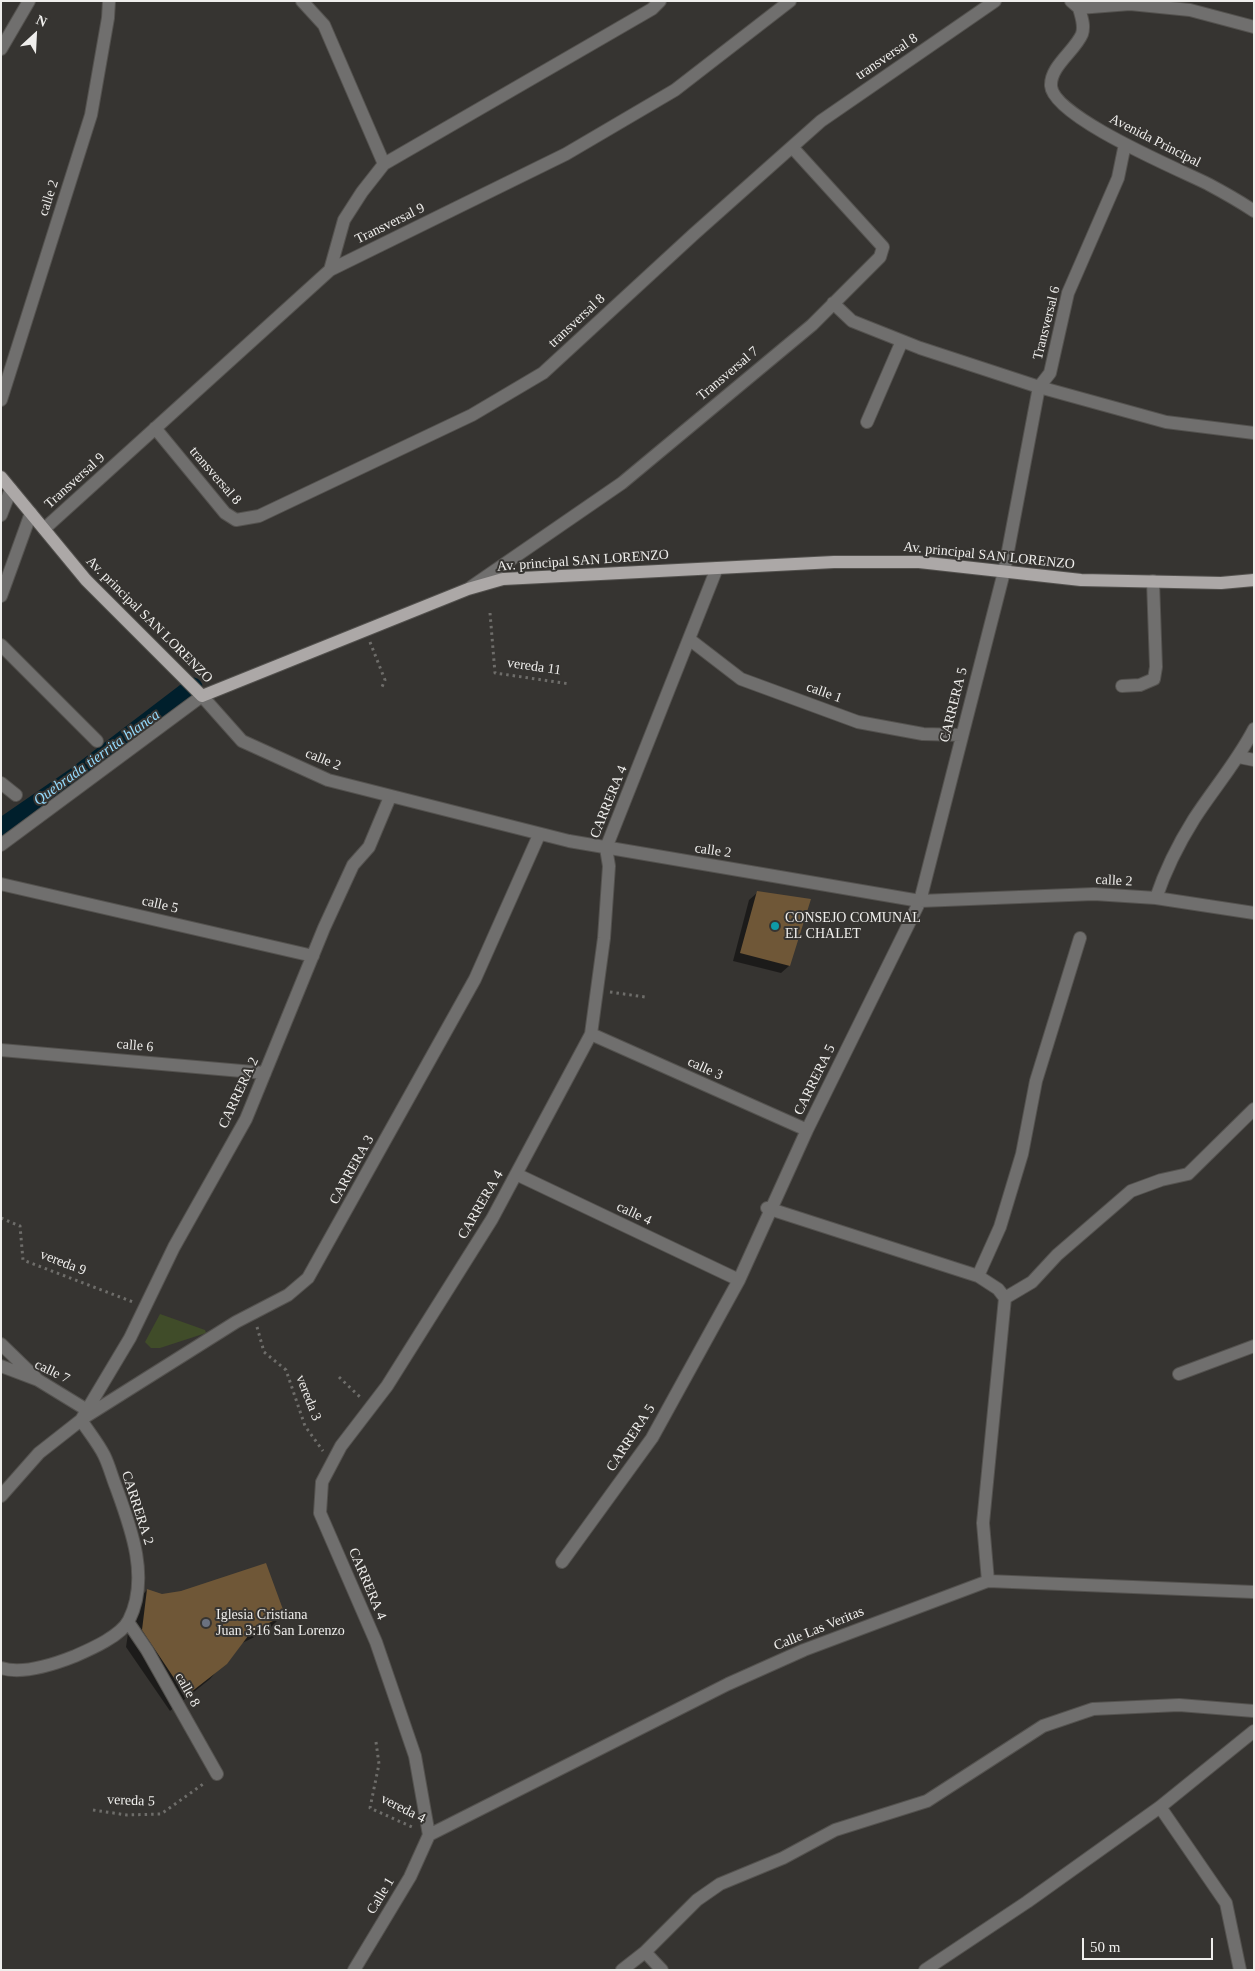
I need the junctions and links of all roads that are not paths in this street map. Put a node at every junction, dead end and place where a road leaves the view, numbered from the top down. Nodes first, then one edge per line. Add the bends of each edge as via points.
1 (29, 1) edge
2 (109, 1) edge
3 (302, 1) edge
4 (660, 1) edge
5 (790, 1) edge
6 (995, 1) edge
7 (1075, 4) edge
8 (1254, 27) edge
9 (1, 49) edge
10 (1125, 144) junction
11 (792, 147) junction
12 (384, 164) junction
13 (1254, 211) edge
14 (330, 270) junction
15 (833, 304) junction
16 (902, 341) junction
17 (1039, 387) junction
18 (1, 400) edge
19 (867, 422) dead end
20 (155, 428) junction
21 (1254, 434) edge
22 (1, 477) edge
23 (6, 491) edge
24 (31, 513) junction
25 (1, 515) edge
26 (44, 529) junction
27 (717, 568) junction
28 (1004, 572) junction
29 (1254, 580) edge
30 (1152, 582) junction
31 (468, 589) junction
32 (1, 596) edge
33 (689, 639) junction
34 (1, 645) edge
35 (1122, 686) dead end
36 (202, 696) junction
37 (1254, 729) edge
38 (962, 735) junction
39 (97, 741) dead end
40 (1239, 758) junction
41 (1254, 760) edge
42 (1, 783) edge
43 (16, 795) dead end
44 (390, 797) junction
45 (540, 835) junction
46 (1, 845) edge
47 (606, 848) junction
48 (1, 884) edge
49 (1156, 898) junction
50 (920, 901) junction
51 (1254, 913) edge
52 (1080, 938) dead end
53 (313, 956) junction
54 (591, 1034) junction
55 (1, 1050) edge
56 (266, 1073) junction
57 (1254, 1109) edge
58 (806, 1130) junction
59 (516, 1174) junction
60 (767, 1208) dead end
61 (978, 1276) junction
62 (739, 1280) junction
63 (1006, 1298) junction
64 (1, 1344) edge
65 (1254, 1346) edge
66 (1, 1366) edge
67 (1179, 1374) dead end
68 (38, 1380) junction
69 (84, 1415) junction
70 (1, 1496) edge
71 (562, 1562) dead end
72 (988, 1581) junction
73 (1254, 1592) edge
74 (128, 1622) junction
75 (1, 1668) edge
76 (1254, 1711) edge
77 (1254, 1731) edge
78 (217, 1774) road end
79 (1160, 1806) junction
80 (429, 1835) junction
81 (645, 1952) junction
82 (354, 1970) edge
83 (622, 1970) edge
84 (662, 1970) edge
85 (925, 1970) edge
86 (1240, 1970) edge

1 - 9 street
2 - 18 street, calle 2 via 91,115
3 - 12 street via 324,25
4 - 12 street via 652,9
5 - 14 street, Transversal 9 via 675,90 583,144
6 - 11 street, transversal 8 via 821,120
7 - 8 street via 1130,4 1190,10
7 - 10 street, Avenida Principal via 1083,22 1082,34 1054,75 1051,86 1056,99
10 - 13 street, Avenida Principal via 1208,184
10 - 17 street, Transversal 6 via 1118,178 1068,292 1050,373
11 - 15 street, Transversal 7 via 883,247 880,256
11 - 20 street, transversal 8 via 543,373 472,415 259,516 236,520 226,513
12 - 14 street via 344,220
14 - 20 street, Transversal 9
15 - 16 street via 852,322
15 - 31 street, Transversal 7 via 622,483
16 - 17 street
16 - 19 street
17 - 21 street via 1166,422
17 - 28 street, Transversal 6
20 - 26 street, Transversal 9
22 - 23 main road, Av. principal SAN LORENZO
23 - 24 main road, Av. principal SAN LORENZO
23 - 25 street
24 - 26 main road, Av. principal SAN LORENZO
24 - 32 street
26 - 36 main road, Av. principal SAN LORENZO via 86,580
27 - 28 main road, Av. principal SAN LORENZO via 834,562 919,562
27 - 31 main road, Av. principal SAN LORENZO via 503,579
27 - 33 street, CARRERA 4
28 - 30 main road, Av. principal SAN LORENZO via 1081,580
28 - 38 street, CARRERA 5
29 - 30 main road, Av. principal SAN LORENZO
30 - 35 street via 1154,679 1140,685
31 - 36 main road, Av. principal SAN LORENZO
33 - 38 street, calle 1 via 741,679 858,722 923,734
33 - 47 street, CARRERA 4
34 - 39 street
36 - 44 street, calle 2 via 242,741 328,780
36 - 46 street
37 - 40 street
38 - 50 street, CARRERA 5
40 - 41 street
40 - 49 street via 1194,819 1162,878
42 - 43 street
44 - 45 street, calle 2
44 - 53 street, CARRERA 2 via 369,847 353,865
45 - 47 street, calle 2
45 - 69 street, CARRERA 3 via 475,979 308,1278 288,1294
47 - 50 street, calle 2
47 - 54 street, CARRERA 4 via 609,866
48 - 53 street, calle 5
49 - 50 street, calle 2 via 1094,894
49 - 51 street, calle 2
50 - 58 street, CARRERA 5
52 - 61 street via 1036,1081 1022,1154 1000,1227
53 - 56 street, CARRERA 2
54 - 58 street, calle 3
54 - 59 street, CARRERA 4
55 - 56 street, calle 6
56 - 69 street, CARRERA 2 via 246,1119
57 - 63 street via 1188,1174 1131,1191 1057,1255 1032,1282
58 - 62 street, CARRERA 5
59 - 62 street, calle 4
59 - 80 street, CARRERA 4 via 387,1386 340,1446 322,1482 320,1512 376,1642 415,1756
60 - 61 street
61 - 63 street
62 - 71 street, CARRERA 5 via 652,1438
63 - 72 street via 983,1523
64 - 68 street
65 - 67 street
66 - 68 street, calle 7
68 - 69 street, calle 7
69 - 70 street, CARRERA 2 via 39,1453
69 - 74 street, CARRERA 2 via 104,1455 136,1550 138,1585
72 - 73 street, Calle Las Veritas
72 - 80 street, Calle Las Veritas via 804,1650 728,1684
74 - 75 street via 108,1640 62,1661 35,1668
74 - 78 street, calle 8
76 - 81 street via 1179,1705 1093,1709 1043,1726 928,1801 835,1830 783,1858 720,1884 697,1900
77 - 79 street
79 - 85 street via 1027,1902
79 - 86 street via 1226,1903
80 - 82 street, Calle 1 via 410,1877
81 - 83 street
81 - 84 street

